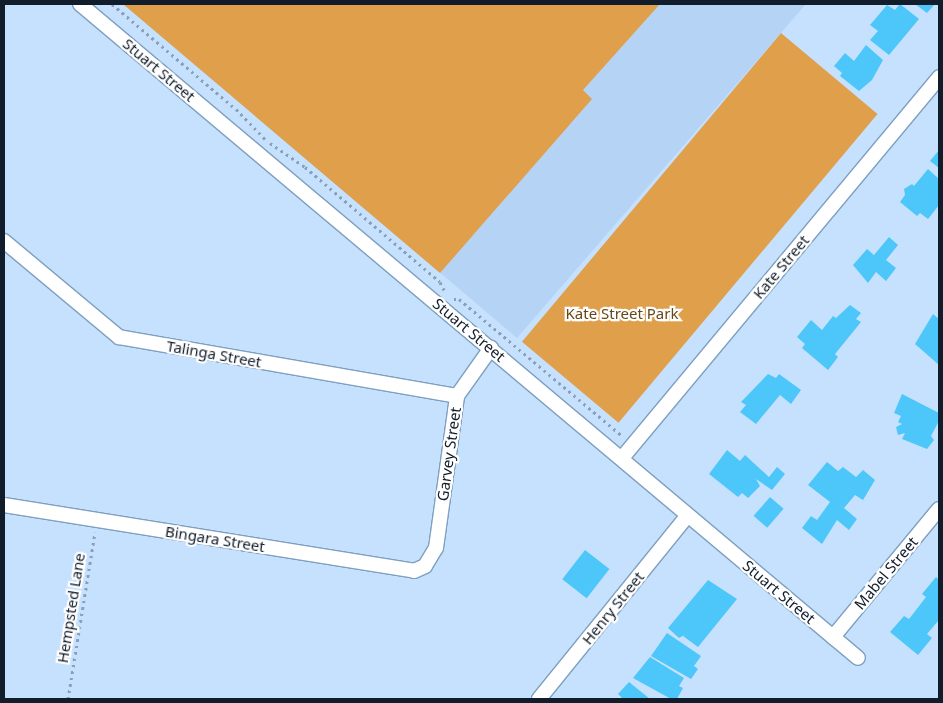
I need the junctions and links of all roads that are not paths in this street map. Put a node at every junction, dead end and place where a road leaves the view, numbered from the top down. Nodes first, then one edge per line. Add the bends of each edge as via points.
1 (80, 4) edge
2 (939, 77) edge
3 (4, 241) edge
4 (491, 348) junction
5 (457, 396) junction
6 (622, 458) junction
7 (4, 505) edge
8 (939, 509) edge
9 (687, 516) junction
10 (424, 566) joint
11 (833, 637) junction
12 (858, 658) dead end
13 (539, 699) edge

1 - 4 street, Stuart Street
2 - 6 street, Kate Street
3 - 5 street, Talinga Street via 119,337
4 - 5 street, Garvey Street
4 - 6 street, Stuart Street
5 - 10 street, Garvey Street via 436,548
6 - 9 street, Stuart Street
7 - 10 street, Bingara Street via 393,569 414,571
8 - 11 street, Mabel Street
9 - 11 street, Stuart Street
9 - 13 street, Henry Street
11 - 12 street, Stuart Street

